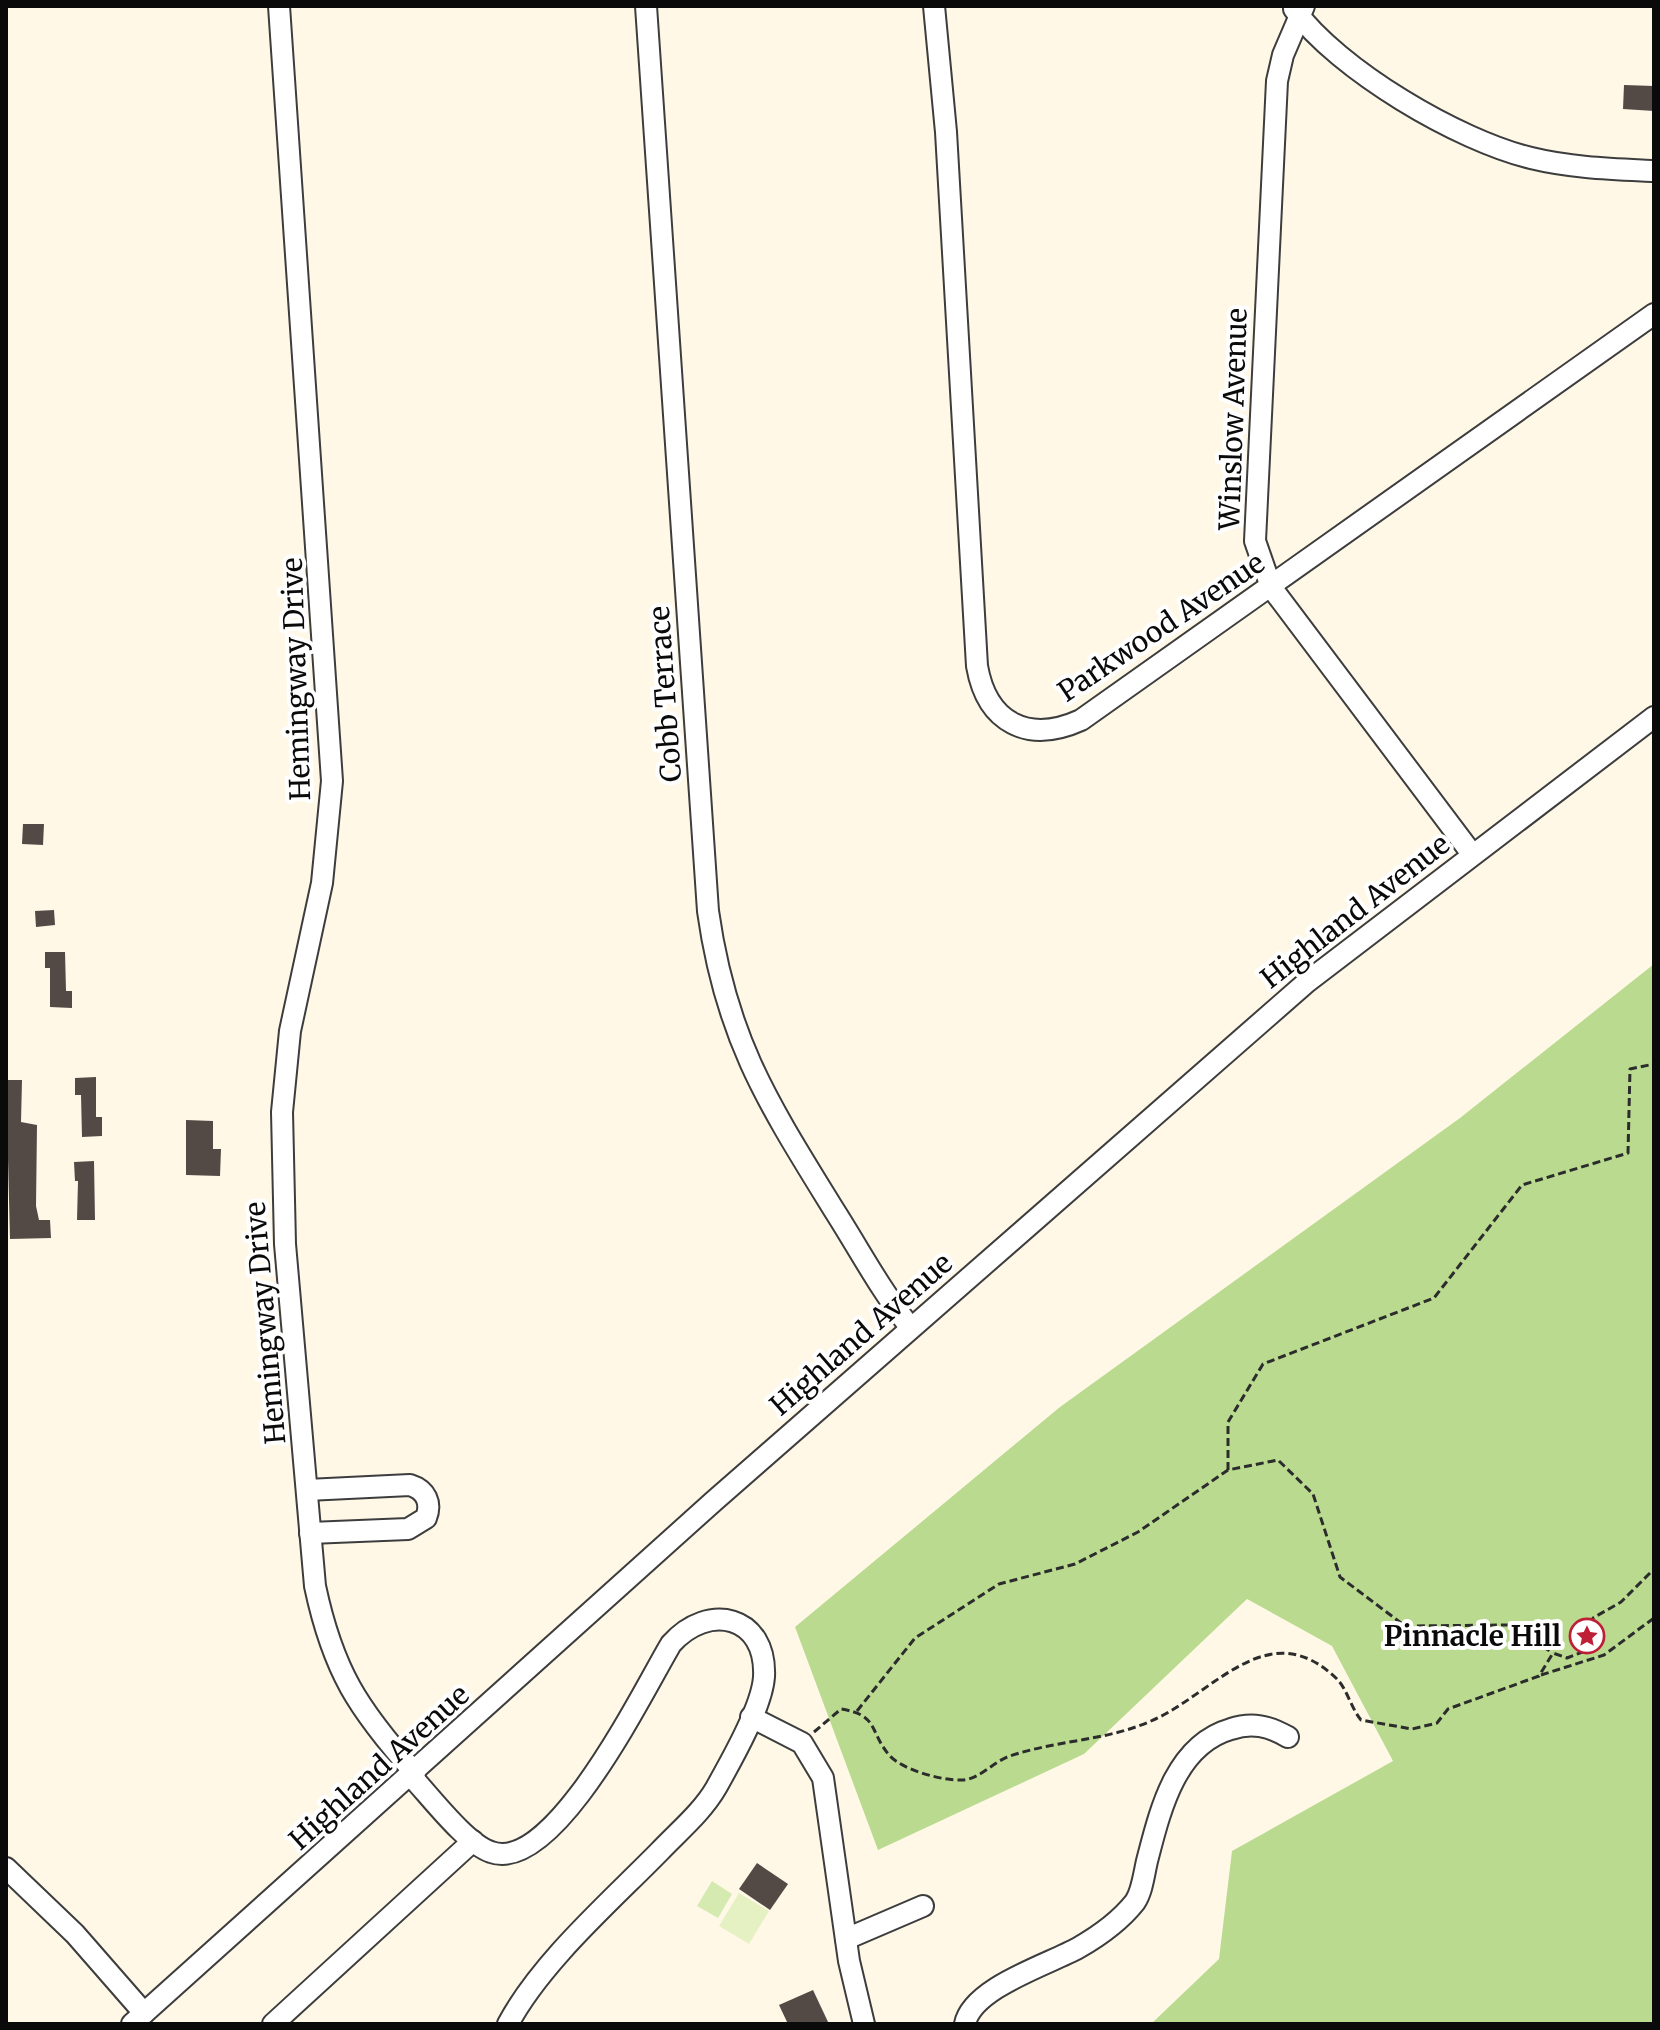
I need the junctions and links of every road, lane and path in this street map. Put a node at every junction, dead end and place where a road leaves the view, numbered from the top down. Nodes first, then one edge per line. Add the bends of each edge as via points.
1 (279, 6) edge
2 (646, 6) edge
3 (934, 6) edge
4 (1299, 9) edge
5 (1654, 171) edge
6 (1654, 314) edge
7 (1271, 587) junction
8 (1654, 717) edge
9 (1472, 854) junction
10 (1654, 1064) edge
11 (910, 1327) junction
12 (1228, 1470) junction
13 (307, 1490) junction
14 (310, 1533) junction
15 (1654, 1569) edge
16 (1654, 1618) edge
17 (1553, 1653) junction
18 (1539, 1676) junction
19 (857, 1712) junction
20 (751, 1717) junction
21 (1288, 1737) dead end
22 (802, 1743) junction
23 (413, 1774) junction
24 (473, 1841) junction
25 (6, 1868) edge
26 (923, 1906) dead end
27 (846, 1939) junction
28 (138, 2019) edge
29 (273, 2024) edge
30 (508, 2024) edge
31 (864, 2024) edge
32 (965, 2024) edge

1 - 13 street, Hemingway Drive via 332,744 328,840 290,1031 282,1112 284,1220
2 - 11 street, Cobb Terrace via 708,911 719,979 763,1095
3 - 7 street, Parkwood Avenue via 977,666 992,708 1028,729 1070,724
4 - 5 street via 1351,64 1448,126 1556,164
4 - 7 street, Winslow Avenue via 1277,81 1253,523
6 - 7 street, Parkwood Avenue
7 - 9 street, Winslow Avenue
8 - 9 street, Highland Avenue
9 - 11 street, Highland Avenue via 1307,982
10 - 12 path via 1630,1069 1628,1153 1522,1185 1434,1298 1263,1364 1228,1422
11 - 23 street, Highland Avenue
12 - 17 path via 1278,1460 1313,1494 1340,1577 1405,1626 1508,1625
12 - 19 path via 1138,1532 1075,1564 999,1584 915,1638
13 - 14 street, Hemingway Drive
13 - 14 street via 410,1485 422,1491 429,1504 426,1518 408,1529
14 - 23 street, Hemingway Drive via 319,1607 340,1673 363,1712
15 - 17 path via 1621,1602 1593,1618 1585,1651 1567,1658
16 - 18 path via 1604,1655
17 - 18 path
18 - 19 path via 1448,1709 1437,1723 1412,1729 1361,1720 1340,1682 1315,1660 1278,1651 1240,1663 1153,1721 1109,1736 1008,1756 967,1780 936,1779 891,1757 869,1718
19 - 22 path via 841,1709
20 - 22 street
20 - 24 street via 764,1676 761,1651 748,1631 728,1619 696,1622 671,1644 589,1783 566,1811 515,1853 489,1852
20 - 30 street via 708,1801 544,1970
21 - 32 street via 1270,1726 1242,1725 1213,1734 1186,1757 1167,1795 1137,1899 1114,1924 1079,1947 989,1992 968,2011
22 - 27 street via 823,1778
23 - 24 street, Hemingway Drive
23 - 28 street, Highland Avenue
24 - 29 street
25 - 28 street via 75,1934
26 - 27 street
27 - 31 street

